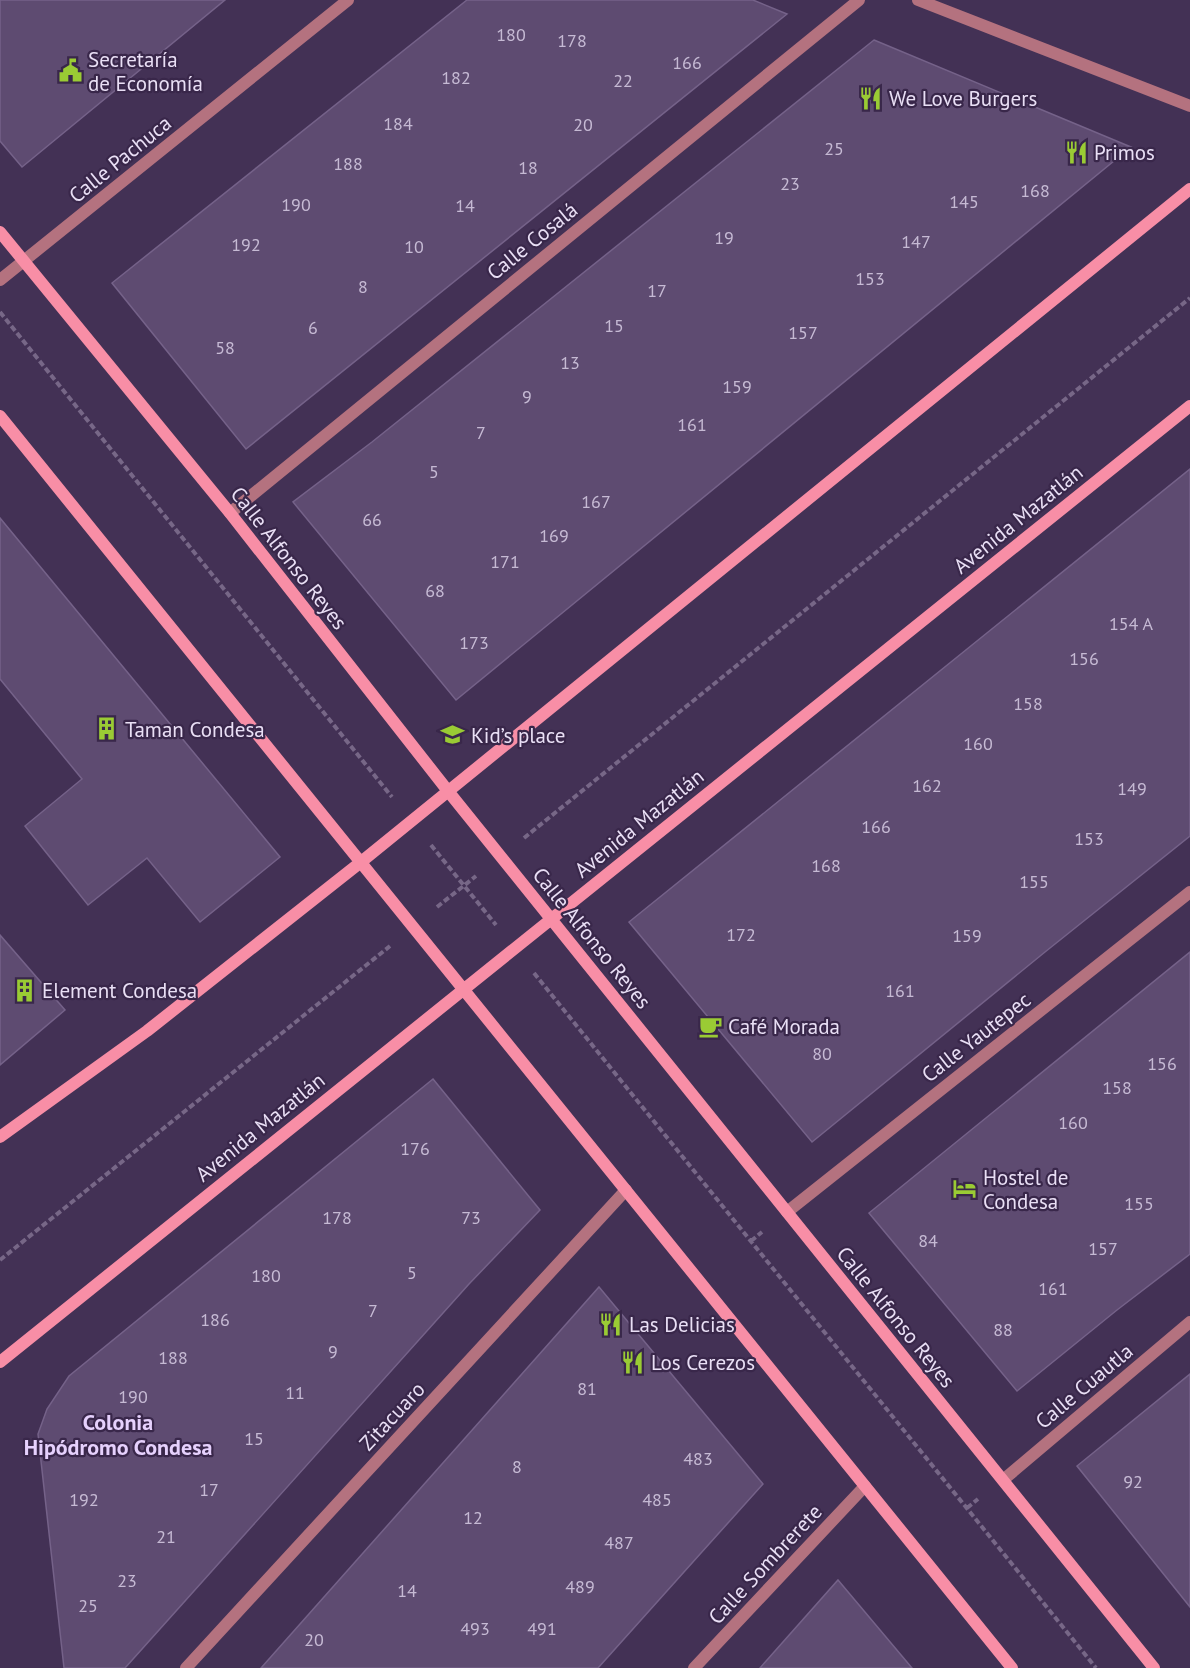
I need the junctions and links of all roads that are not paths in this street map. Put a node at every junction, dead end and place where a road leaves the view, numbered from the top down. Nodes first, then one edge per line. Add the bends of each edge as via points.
1 (348, 0) edge
2 (859, 0) edge
3 (918, 0) edge
4 (1190, 106) edge
5 (1190, 189) edge
6 (0, 232) edge
7 (24, 262) junction
8 (0, 280) edge
9 (1190, 405) edge
10 (0, 416) edge
11 (230, 513) junction
12 (448, 791) junction
13 (361, 862) junction
14 (1190, 892) edge
15 (551, 918) junction
16 (463, 988) junction
17 (0, 1137) edge
18 (626, 1190) junction
19 (787, 1212) junction
20 (1190, 1322) edge
21 (0, 1362) edge
22 (1003, 1480) junction
23 (865, 1486) junction
24 (186, 1668) edge
25 (694, 1668) edge
26 (1012, 1668) edge
27 (1154, 1668) edge

1 - 7 street, Calle Pachuca
2 - 11 street, Calle Cosalá
3 - 4 street
5 - 12 main road
6 - 7 main road, Calle Alfonso Reyes
7 - 8 street, Calle Pachuca
7 - 11 main road, Calle Alfonso Reyes
9 - 15 main road, Avenida Mazatlán
10 - 13 main road
11 - 12 main road, Calle Alfonso Reyes
12 - 13 main road
12 - 15 main road, Calle Alfonso Reyes
13 - 16 main road
13 - 17 main road via 147,1031
14 - 19 street, Calle Yautepec
15 - 16 main road, Avenida Mazatlán
15 - 19 main road, Calle Alfonso Reyes
16 - 18 main road
16 - 21 main road, Avenida Mazatlán
18 - 23 main road
18 - 24 street, Zitacuaro
19 - 22 main road, Calle Alfonso Reyes
20 - 22 street, Calle Cuautla
22 - 27 main road, Calle Alfonso Reyes
23 - 25 street, Calle Sombrerete
23 - 26 main road

